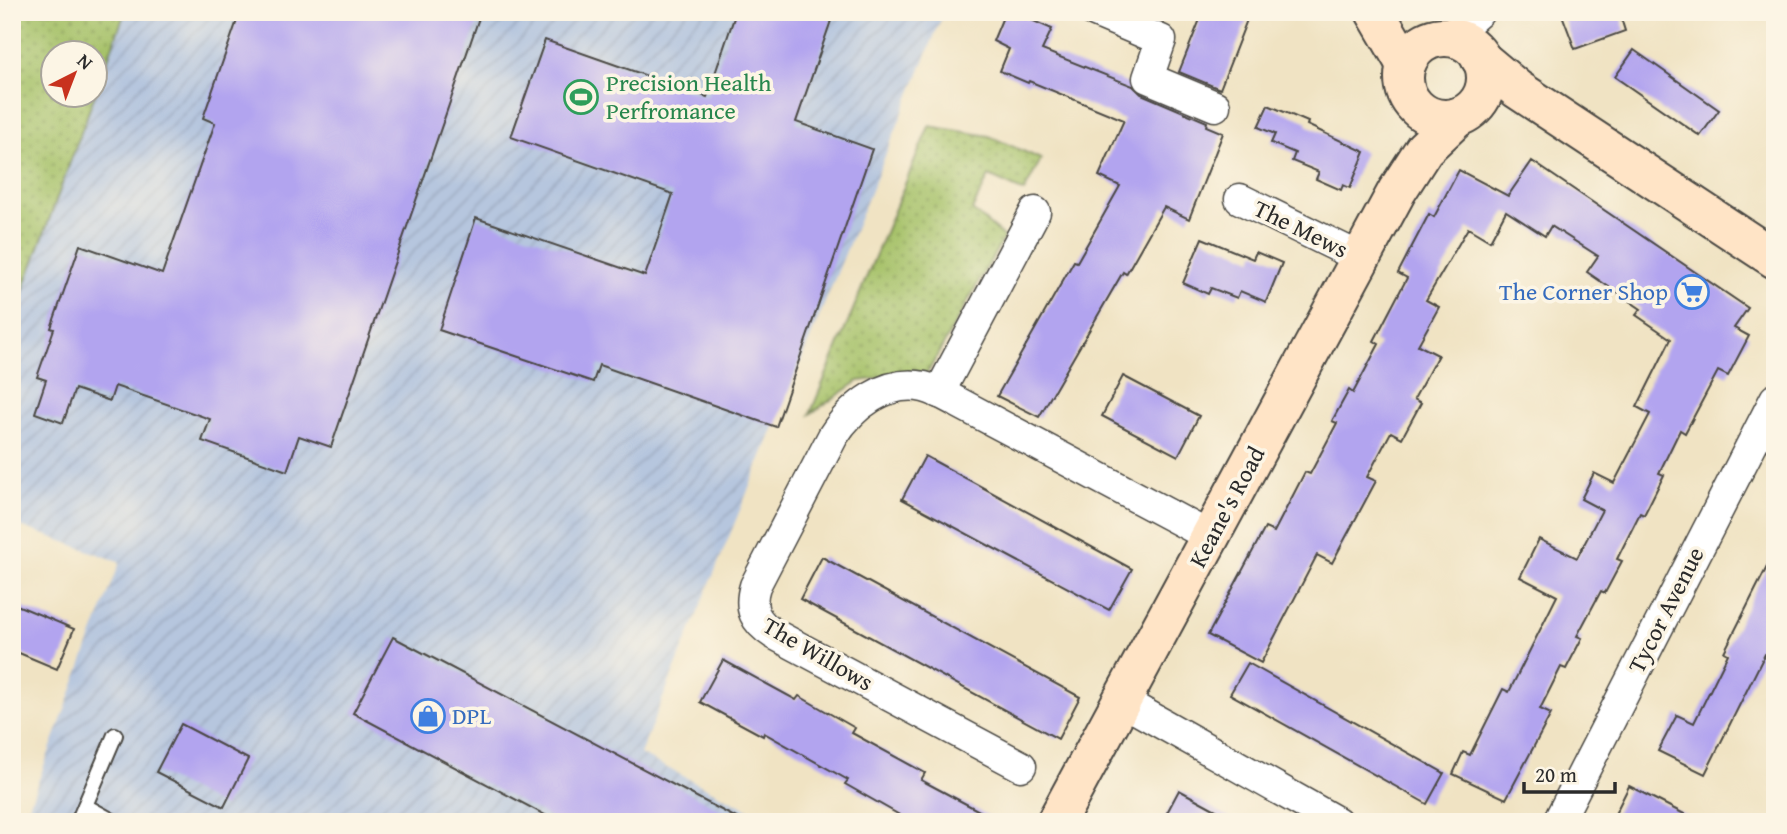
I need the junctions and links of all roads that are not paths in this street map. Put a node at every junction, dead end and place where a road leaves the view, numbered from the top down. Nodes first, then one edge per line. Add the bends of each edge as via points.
1 (1095, 12) edge
2 (1374, 12) edge
3 (1384, 12) edge
4 (1480, 12) edge
5 (1461, 47) junction
6 (1407, 80) junction
7 (1215, 106) dead end
8 (1466, 112) junction
9 (1566, 120) junction
10 (1397, 191) junction
11 (1240, 199) dead end
12 (1035, 212) dead end
13 (1361, 258) junction
14 (1775, 259) edge
15 (939, 393) junction
16 (1775, 398) edge
17 (1211, 537) junction
18 (1122, 701) junction
19 (115, 735) dead end
20 (1021, 766) dead end
21 (85, 806) junction
22 (78, 822) edge
23 (114, 822) edge
24 (1056, 822) edge
25 (1337, 822) edge
26 (1558, 822) edge

1 - 7 street via 1161,40 1148,78
2 - 6 street
3 - 5 street
4 - 5 street via 1455,33
5 - 6 street via 1419,47
5 - 8 street via 1484,68 1484,89
5 - 9 street
6 - 8 street via 1413,104 1429,116
6 - 10 street, Keane's Road via 1406,156
8 - 9 street via 1498,103 1522,103
8 - 10 street, Keane's Road via 1424,149
9 - 14 street
10 - 13 street, Keane's Road
11 - 13 street, The Mews
12 - 15 street
13 - 17 street, Keane's Road
15 - 17 street, The Willows
15 - 20 street, The Willows via 915,386 889,390 864,401 846,417 759,578 752,610 774,634
16 - 26 street, Tycor Avenue
17 - 18 street, Keane's Road
18 - 24 street, Keane's Road
18 - 25 street
19 - 21 lane
21 - 22 lane
21 - 23 lane

